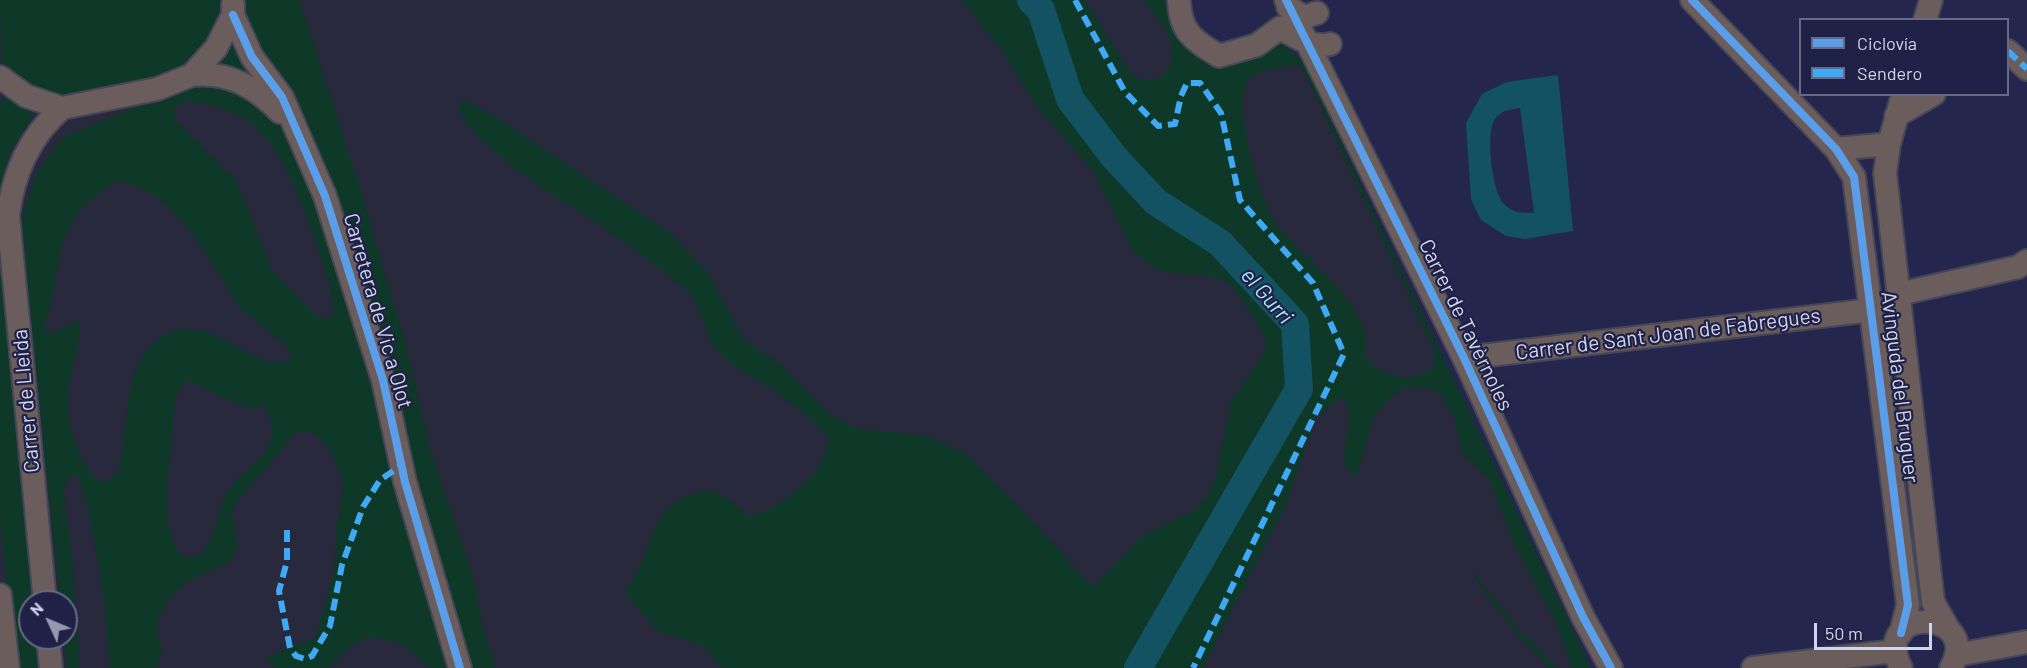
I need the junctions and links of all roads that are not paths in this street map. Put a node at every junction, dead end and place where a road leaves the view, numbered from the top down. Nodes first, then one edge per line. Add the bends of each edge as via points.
1 (1179, 0) edge
2 (1692, 0) edge
3 (1931, 0) edge
4 (1287, 3) edge
5 (233, 7) edge
6 (1317, 14) dead end
7 (1926, 18) edge
8 (1280, 28) junction
9 (1306, 42) junction
10 (1330, 44) dead end
11 (2009, 53) edge
12 (2027, 69) edge
13 (192, 75) junction
14 (0, 77) edge
15 (1902, 96) edge
16 (1931, 96) edge
17 (62, 108) junction
18 (1896, 116) junction
19 (299, 134) junction
20 (1889, 144) junction
21 (1836, 149) junction
22 (2027, 261) edge
23 (1899, 294) junction
24 (1872, 309) junction
25 (1464, 358) junction
26 (44, 590) edge
27 (0, 595) edge
28 (1948, 630) junction
29 (2027, 642) edge
30 (49, 650) edge
31 (1899, 651) edge
32 (1954, 662) edge
33 (8, 668) edge
34 (51, 668) edge
35 (460, 668) edge
36 (1611, 668) edge
37 (1753, 668) edge

1 - 8 street via 1179,18 1194,41 1219,56 1257,45
2 - 21 street, Avinguda del Bruguer
3 - 7 street
4 - 6 street via 1304,17
4 - 8 street
4 - 9 street, Carrer de Tavèrnoles
5 - 13 street via 216,48
5 - 19 street, Carretera de Vic a Olot via 252,57 282,97
8 - 9 street
9 - 10 street
9 - 25 street, Carrer de Tavèrnoles
11 - 12 street
13 - 17 street via 157,89
13 - 19 street, Carretera de Vic a Olot via 208,73 246,83 266,98
14 - 17 street via 26,96
15 - 18 street, Avinguda del Bruguer
16 - 18 street
17 - 26 street, Carrer de Lleida via 46,122 23,156 12,186 8,214
18 - 20 street, Avinguda del Bruguer
19 - 35 street, Carretera de Vic a Olot via 325,196 383,380 405,482
20 - 21 street
20 - 23 street, Avinguda del Bruguer via 1885,173
21 - 24 street, Avinguda del Bruguer via 1854,177
22 - 23 street via 2018,267
23 - 28 street, Avinguda del Bruguer via 1933,602
24 - 25 street, Carrer de Sant Joan de Fabregues
24 - 31 street, Avinguda del Bruguer via 1908,605
25 - 36 street, Carrer de Tavèrnoles via 1583,617
27 - 33 street
28 - 31 street via 1941,624 1915,622
28 - 32 street, Avinguda del Bruguer via 1956,646
29 - 32 street
30 - 34 street
31 - 37 street

